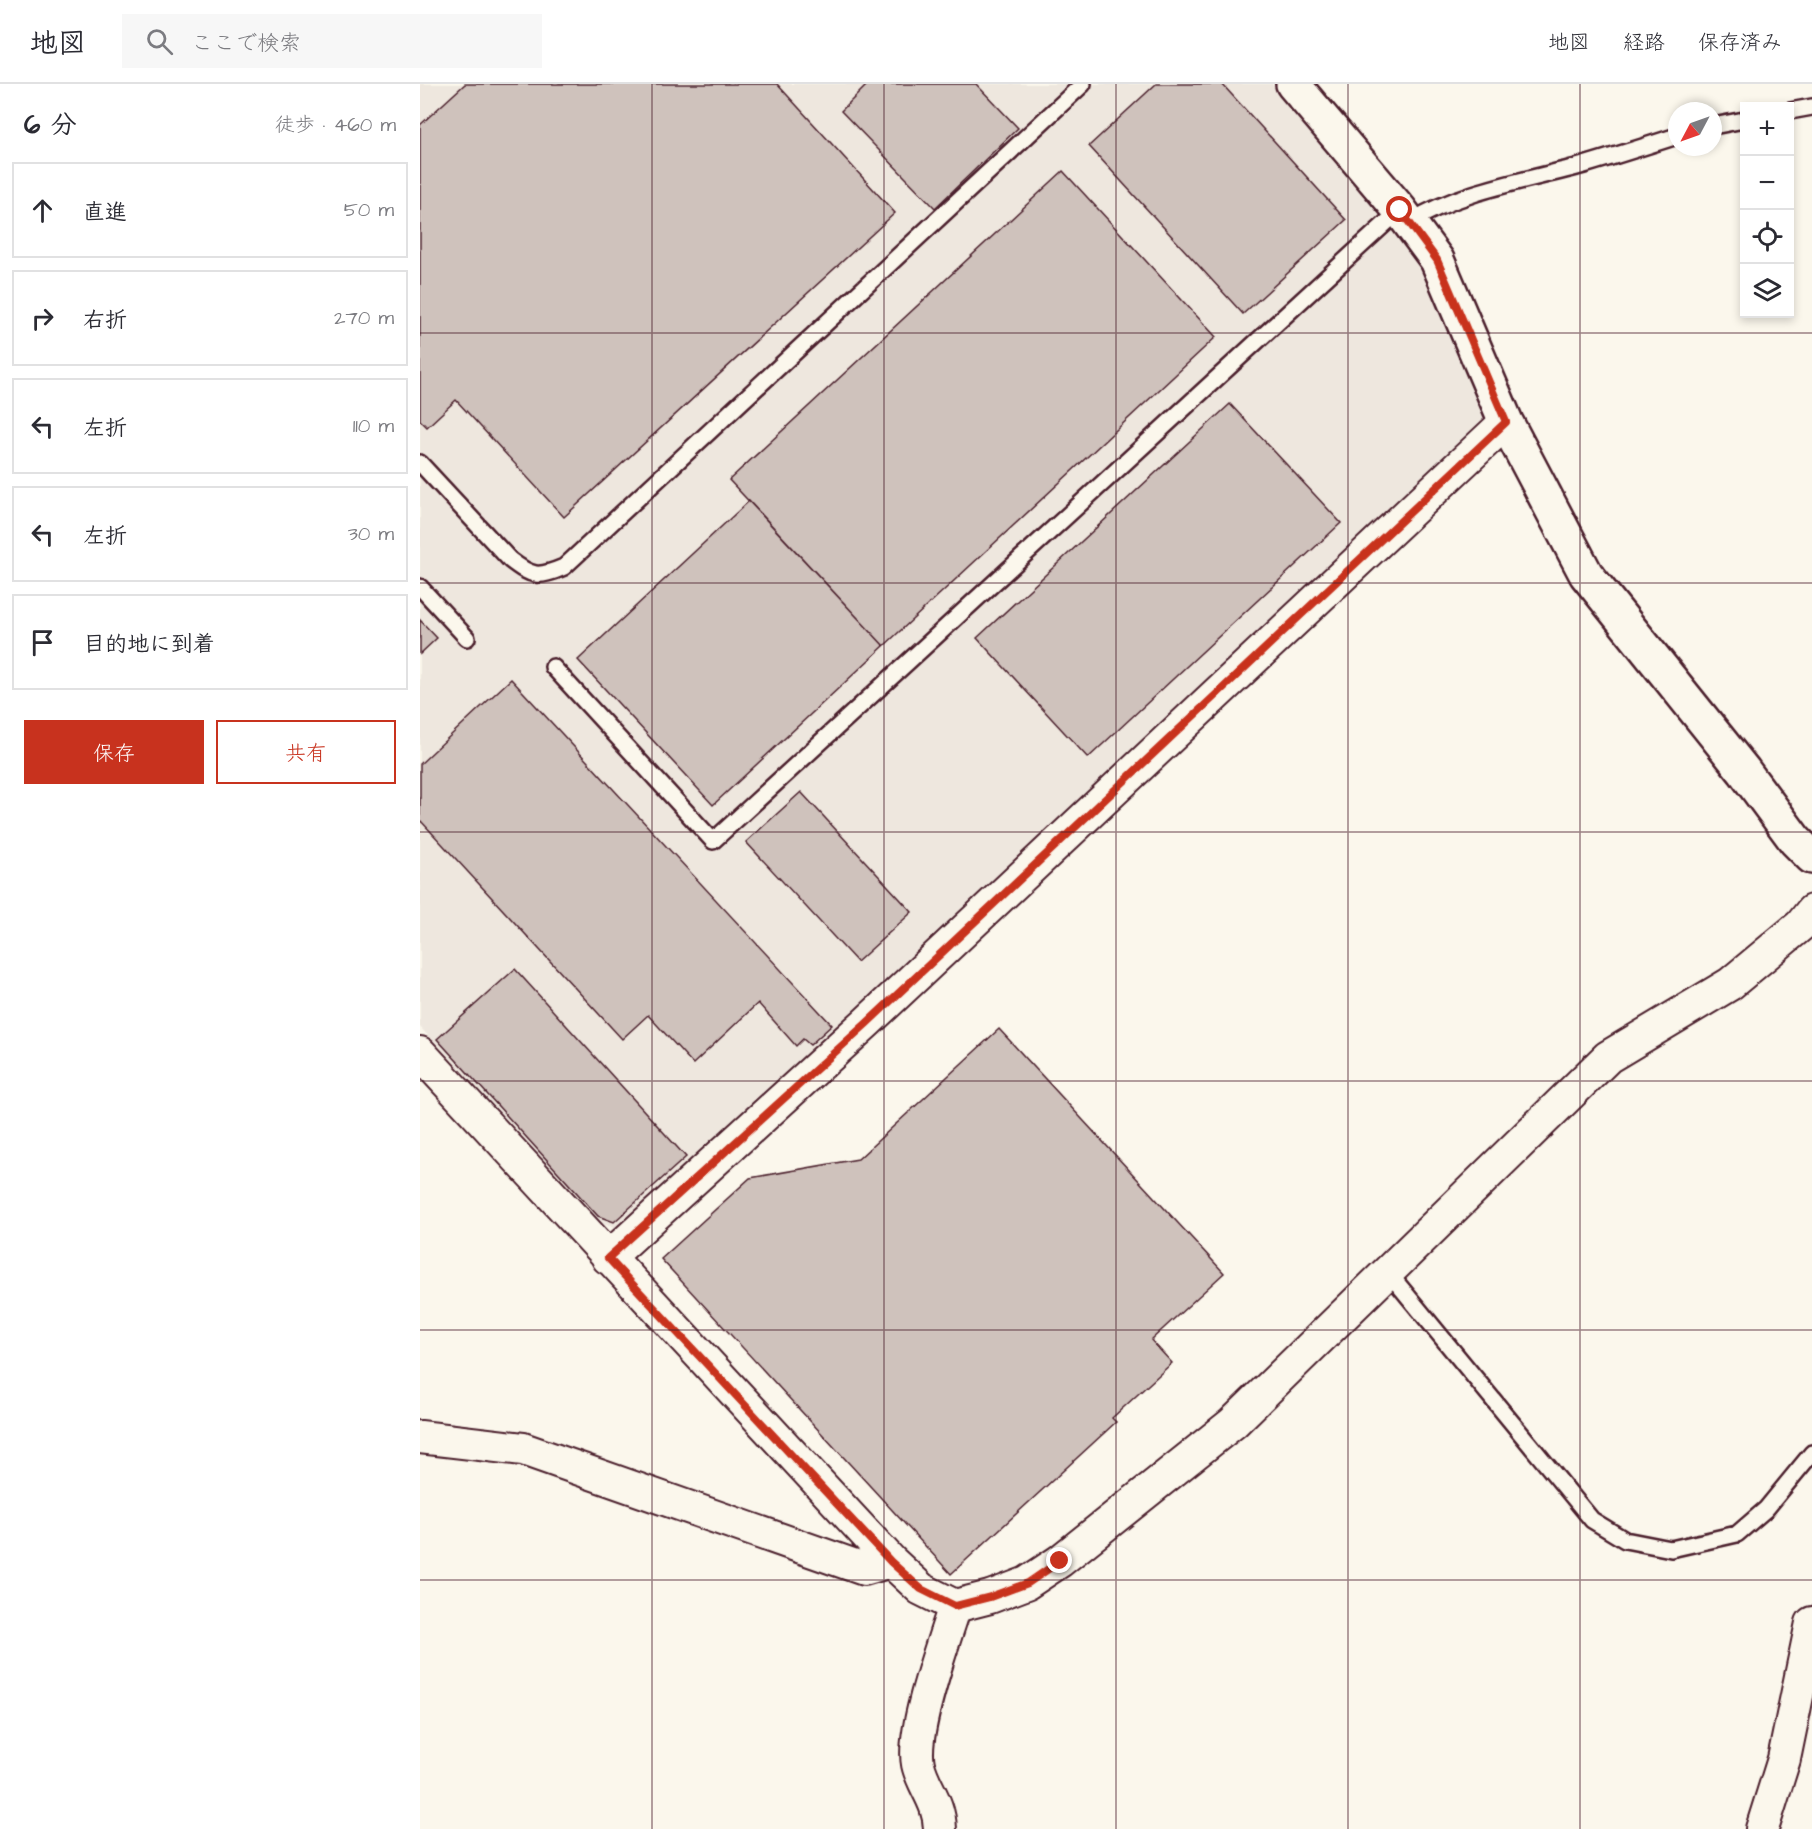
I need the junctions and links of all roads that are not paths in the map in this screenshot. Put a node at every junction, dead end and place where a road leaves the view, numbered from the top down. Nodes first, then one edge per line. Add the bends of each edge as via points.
1 (1083, 84) edge
2 (1293, 84) edge
3 (1812, 107) edge
4 (1794, 110) edge
5 (1740, 121) edge
6 (1722, 124) edge
7 (1668, 139) edge
8 (1405, 216) junction
9 (1506, 422) junction
10 (420, 463) edge
11 (420, 587) edge
12 (467, 638) dead end
13 (553, 667) dead end
14 (1812, 857) edge
15 (1812, 911) edge
16 (420, 1053) edge
17 (608, 1258) junction
18 (1388, 1272) junction
19 (420, 1437) edge
20 (1812, 1454) edge
21 (891, 1562) junction
22 (955, 1606) junction
23 (1812, 1623) edge
24 (940, 1829) edge
25 (1762, 1829) edge

1 - 10 lane via 564,567 544,575 527,573 510,560
2 - 8 street
3 - 4 lane
5 - 6 lane
7 - 8 lane
8 - 9 street via 1437,260
8 - 13 lane via 713,841
9 - 14 street via 1586,574
9 - 17 street via 875,1014
11 - 12 lane
15 - 18 street via 1801,925 1730,984 1608,1057
16 - 17 street
17 - 21 street
18 - 20 lane via 1592,1520 1625,1540 1671,1549 1737,1534 1766,1509
18 - 22 street via 1233,1423 1060,1561 1028,1583
19 - 21 street via 523,1449 864,1569
21 - 22 street via 921,1589
22 - 24 street via 918,1732 918,1764 939,1814
23 - 25 street via 1784,1759

